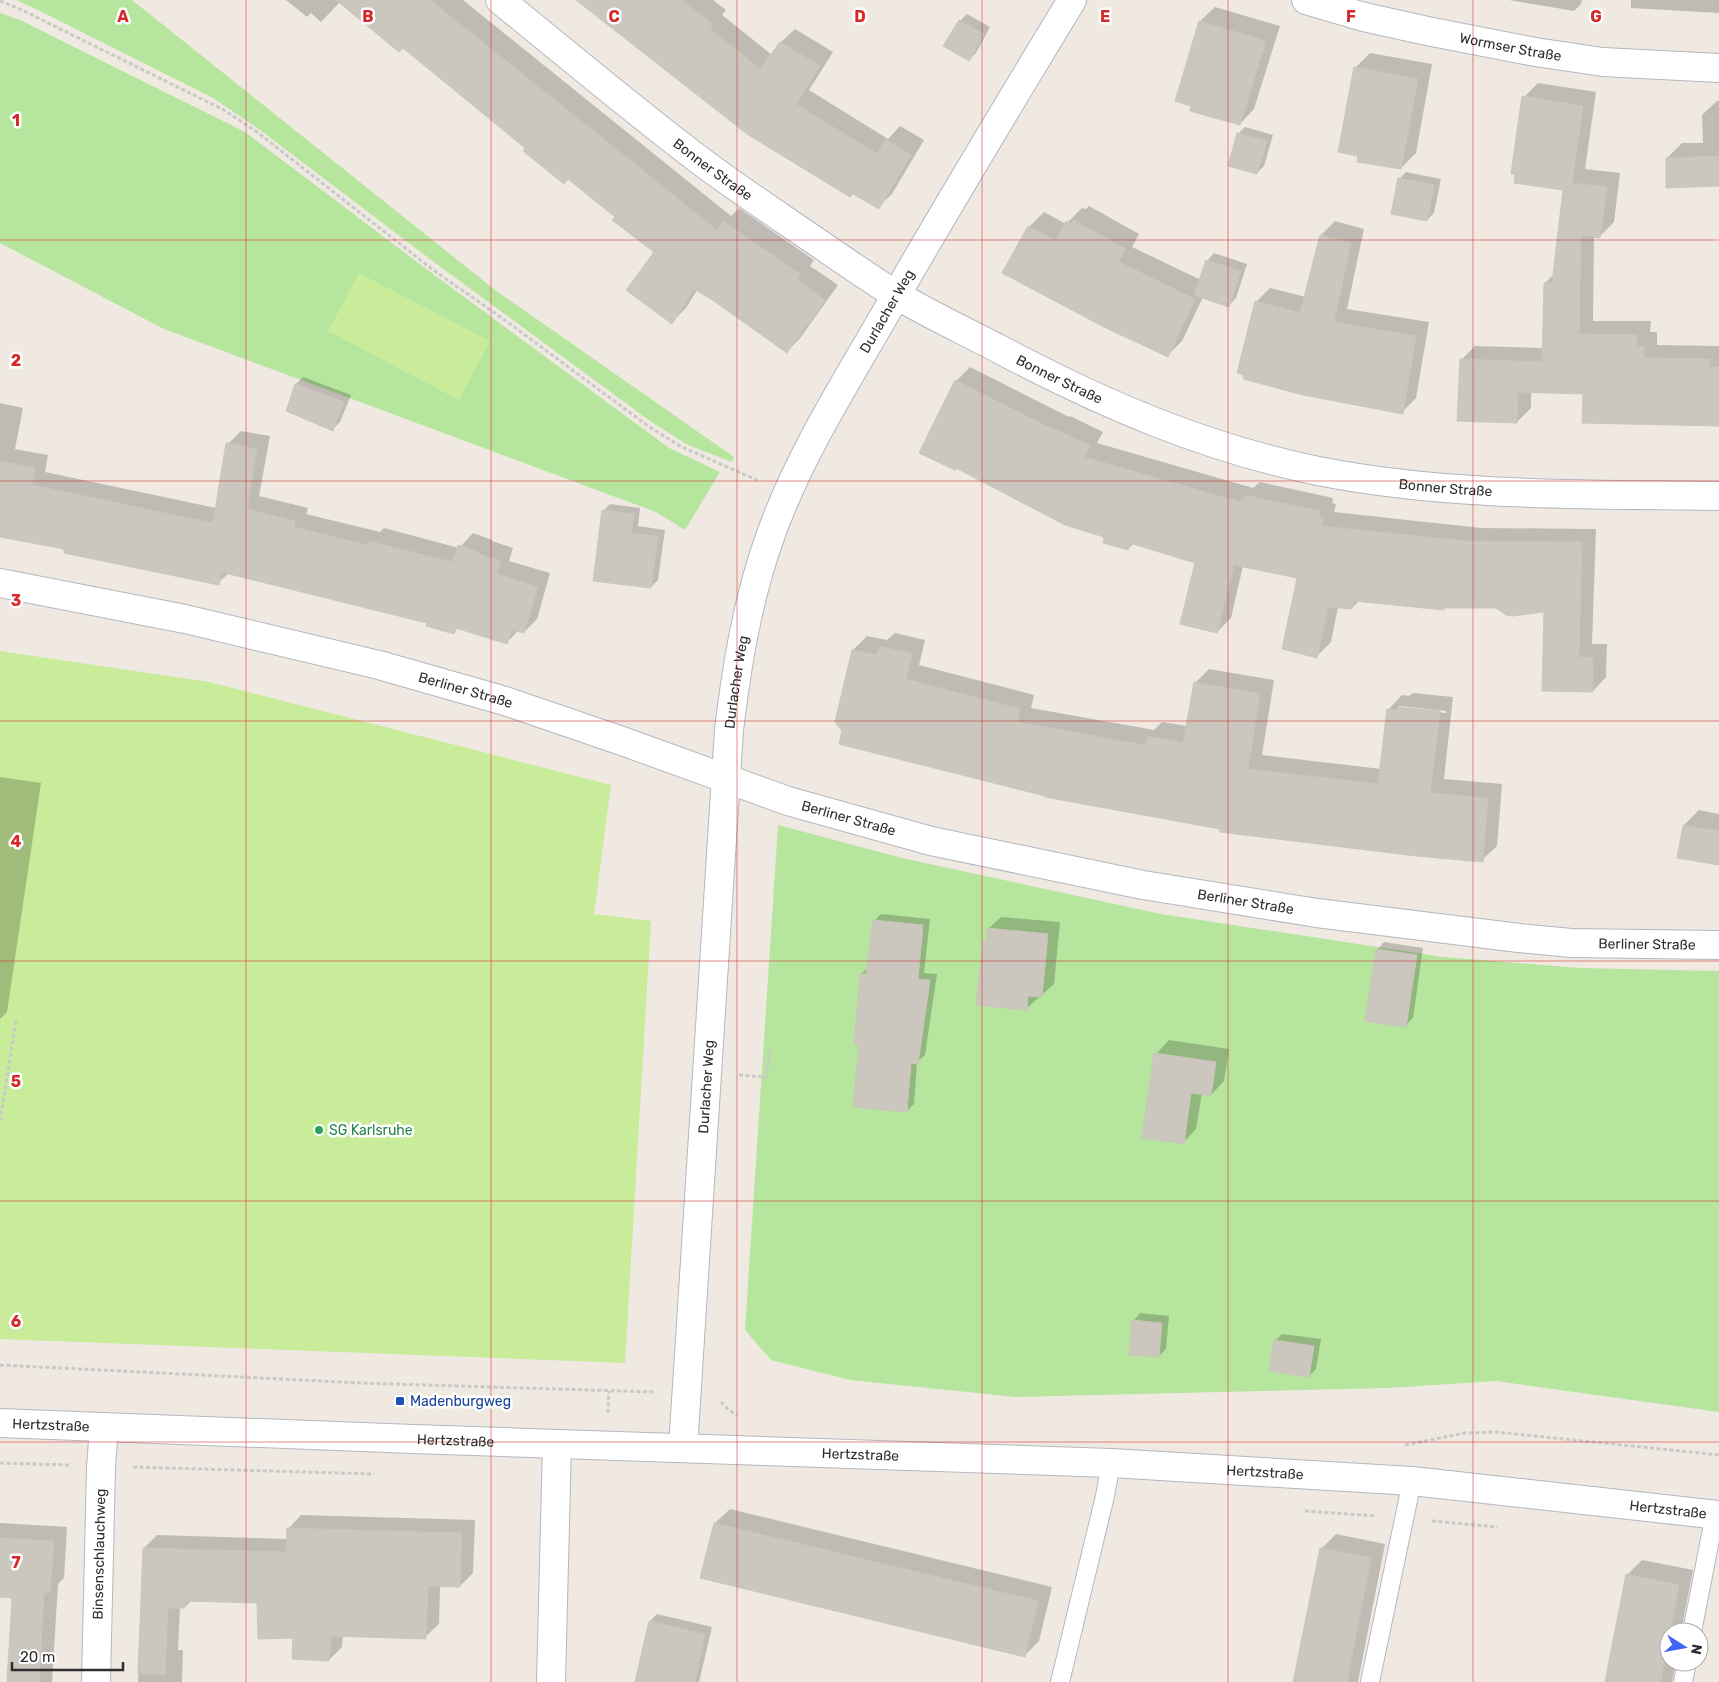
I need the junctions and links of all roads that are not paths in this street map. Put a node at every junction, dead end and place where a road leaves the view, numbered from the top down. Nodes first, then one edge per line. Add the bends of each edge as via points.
1 (500, 0) edge
2 (1072, 0) edge
3 (1306, 0) edge
4 (1719, 68) edge
5 (896, 295) junction
6 (1719, 496) edge
7 (0, 584) edge
8 (725, 779) junction
9 (1719, 945) edge
10 (0, 1423) edge
11 (104, 1427) junction
12 (556, 1444) junction
13 (683, 1448) junction
14 (1111, 1463) junction
15 (1412, 1481) junction
16 (1717, 1514) edge
17 (1694, 1622) edge
18 (96, 1682) edge
19 (551, 1682) edge
20 (1060, 1682) edge
21 (1370, 1682) edge

1 - 5 street, Bonner Straße via 708,166
2 - 5 street, Durlacher Weg
3 - 4 street, Wormser Straße via 1364,17 1535,52 1603,62
5 - 6 street, Bonner Straße via 1029,365 1136,416 1201,440 1287,464 1354,477 1446,488
5 - 8 street, Durlacher Weg via 806,454 770,535 739,659
7 - 8 street, Berliner Straße via 185,619 379,665 505,701
8 - 9 street, Berliner Straße via 788,801 931,841 1236,901 1571,943
8 - 13 street, Durlacher Weg
10 - 11 street, Hertzstraße
11 - 12 street, Hertzstraße
11 - 18 street, Binsenschlauchweg
12 - 13 street, Hertzstraße
12 - 19 street
13 - 14 street, Hertzstraße
14 - 15 street, Hertzstraße
14 - 20 lane
15 - 16 street, Hertzstraße
15 - 21 lane
16 - 17 lane

